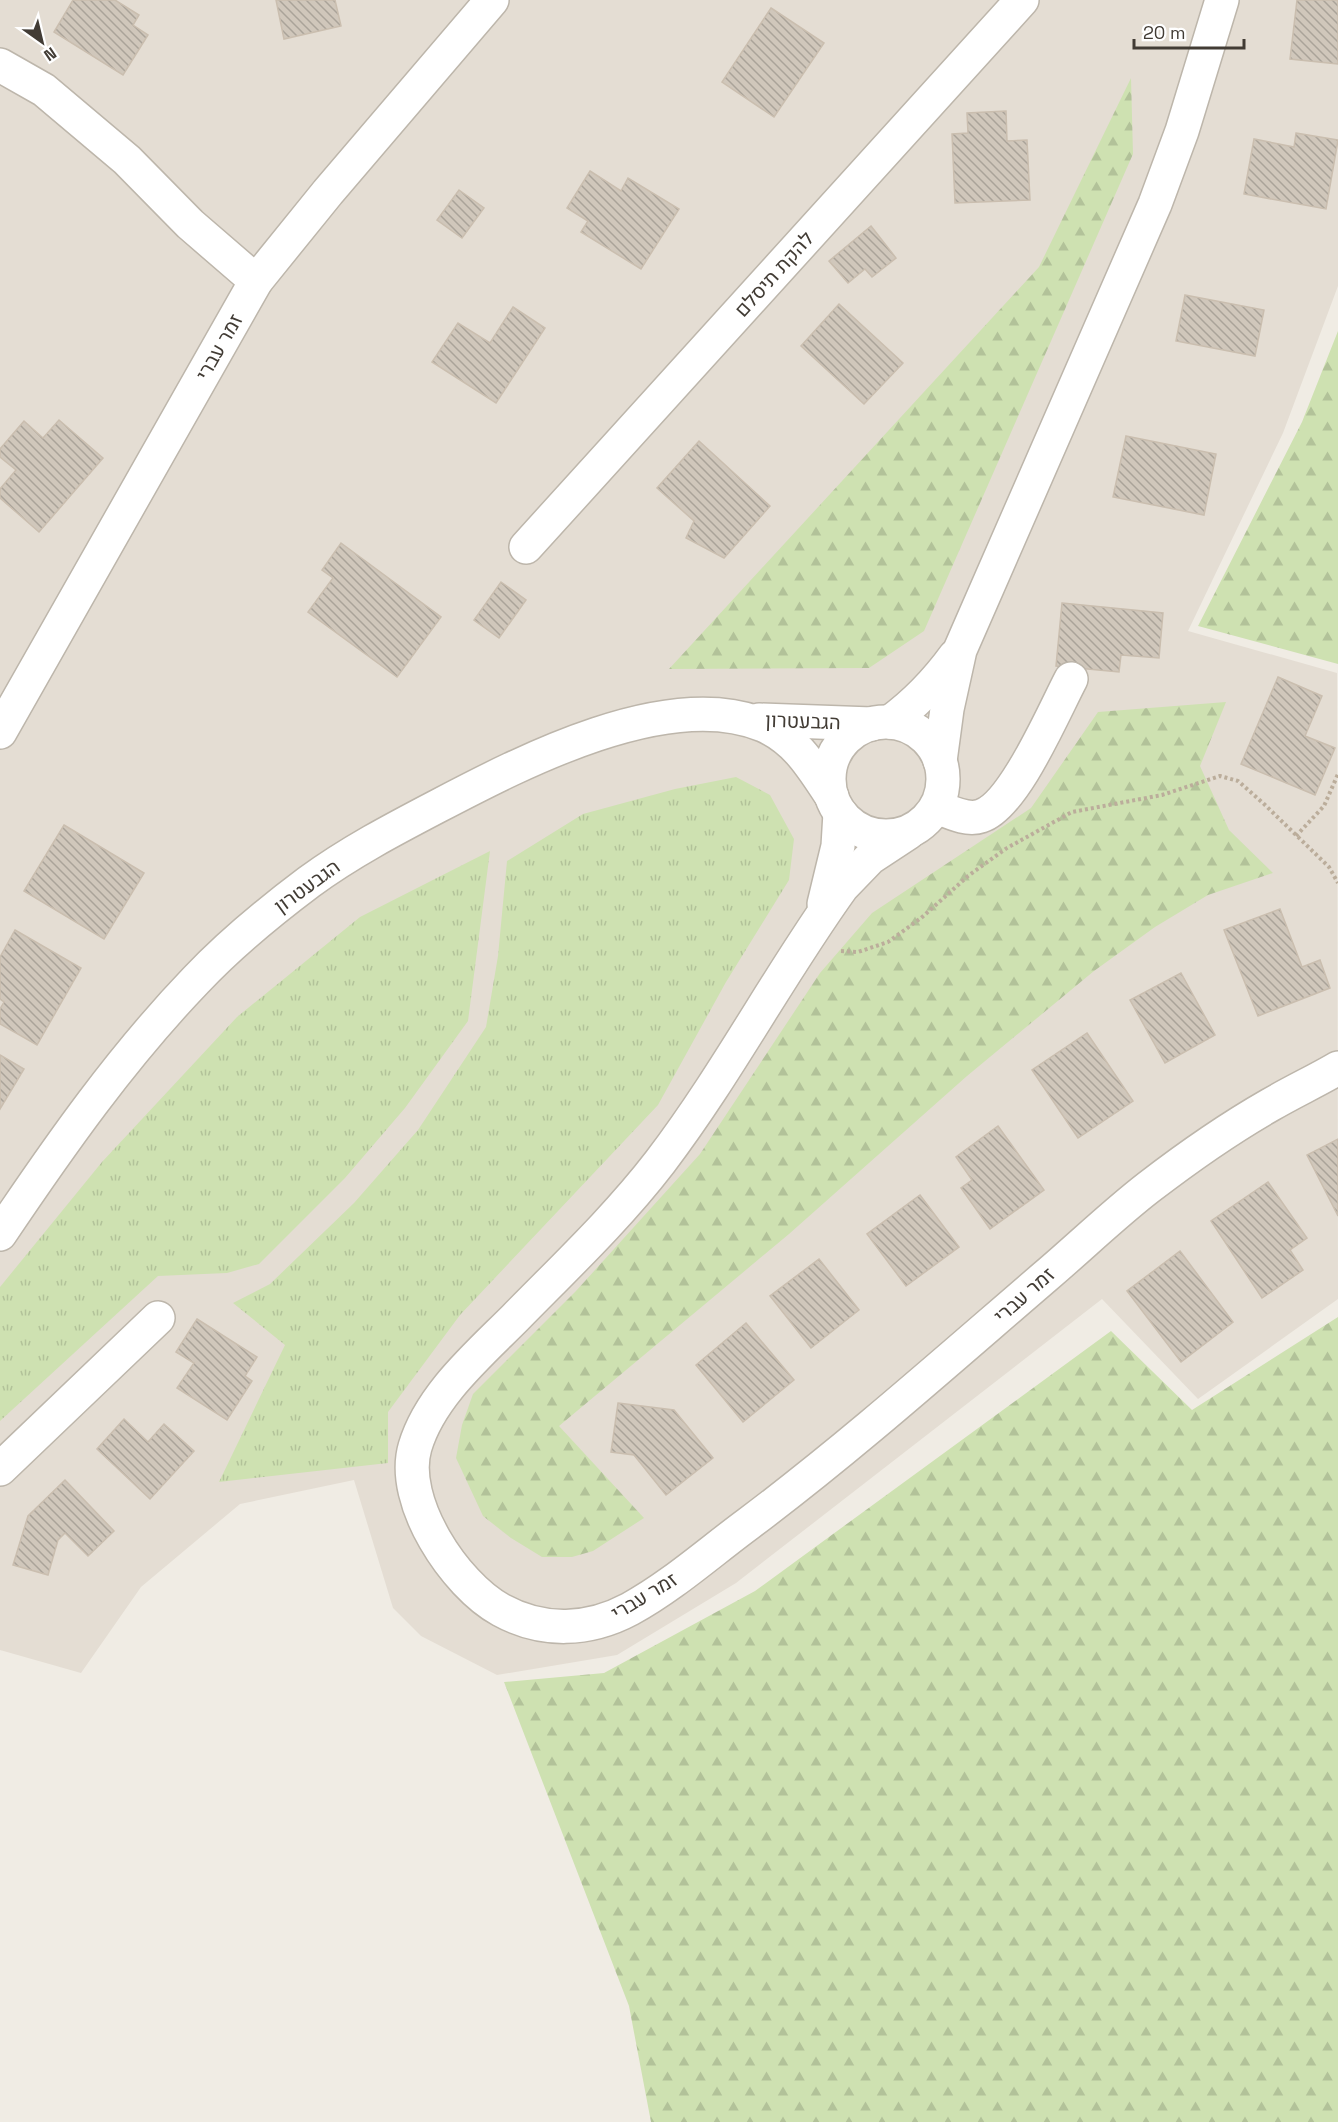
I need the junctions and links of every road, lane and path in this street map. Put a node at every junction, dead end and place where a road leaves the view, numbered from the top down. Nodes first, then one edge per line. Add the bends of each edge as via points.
1 (492, 0) edge
2 (1022, 0) edge
3 (1222, 0) edge
4 (0, 65) edge
5 (256, 281) junction
6 (526, 547) dead end
7 (960, 650) junction
8 (1071, 680) dead end
9 (734, 719) junction
10 (881, 723) junction
11 (0, 732) edge
12 (940, 761) junction
13 (1338, 774) edge
14 (836, 805) junction
15 (937, 807) junction
16 (908, 833) junction
17 (1296, 836) junction
18 (1338, 883) edge
19 (821, 917) junction
20 (801, 949) junction
21 (1338, 1068) edge
22 (0, 1234) edge
23 (158, 1318) dead end
24 (0, 1469) edge

1 - 5 street, זמר עברי
2 - 6 street, להקת תיסלם
3 - 7 street via 1155,204
4 - 5 street via 44,90 127,160 190,225
5 - 11 street, זמר עברי
7 - 10 street via 914,704
7 - 12 street
8 - 15 street via 1016,784 994,809 981,816 967,817
9 - 10 street, הגבעטרון
9 - 14 street, הגבעטרון via 760,724 790,739 809,761
9 - 22 street, הגבעטרון via 713,715 678,717 632,724 579,739 531,759 390,831 311,881 250,928 197,978 132,1051 65,1138
10 - 12 street via 908,726 924,736
10 - 14 street via 855,731 837,752 829,778
12 - 15 street via 944,789
13 - 17 path via 1324,806
14 - 16 street via 853,826 870,834 889,837
14 - 19 street, זמר עברי via 834,866
15 - 16 street
16 - 19 street, זמר עברי via 870,858
17 - 18 path via 1329,867
17 - 20 path via 1238,781 1220,776 1162,795 1072,812 1006,848 888,942 858,952
19 - 20 street, זמר עברי
20 - 21 street, זמר עברי via 657,1166 603,1228 470,1364 424,1423 413,1454 413,1480 433,1538 471,1587 499,1609 554,1627 589,1626 629,1610 835,1456 1147,1189 1226,1132
23 - 24 street

